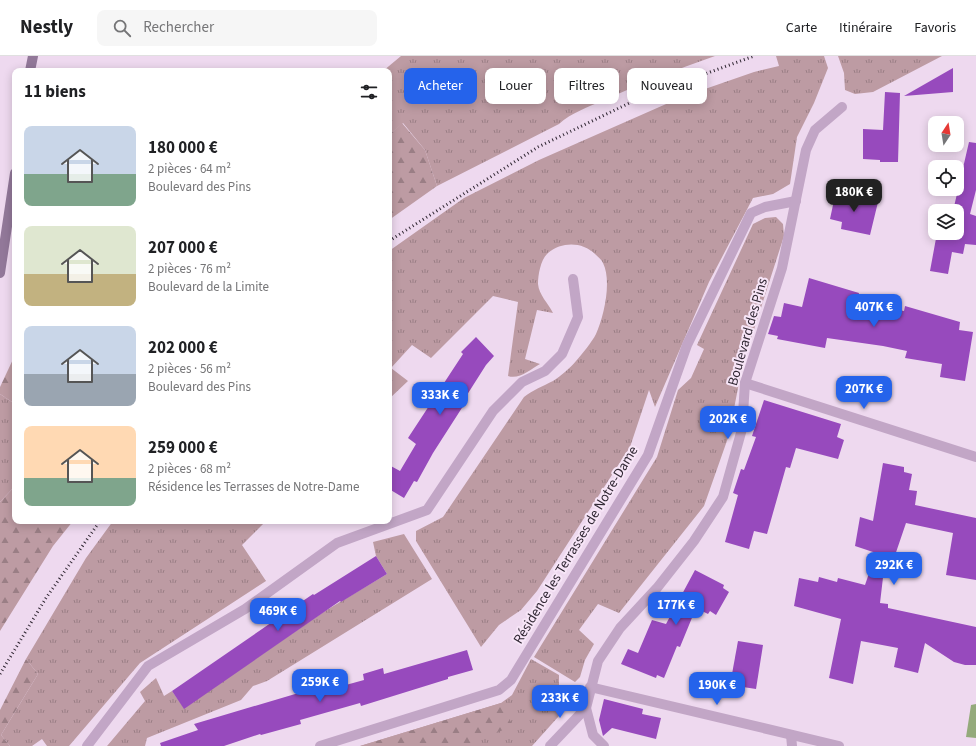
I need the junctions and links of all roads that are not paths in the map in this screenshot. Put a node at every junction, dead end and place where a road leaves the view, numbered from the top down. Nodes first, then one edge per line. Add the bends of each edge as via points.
1 (33, 56) edge
2 (31, 68) edge
3 (842, 107) dead end
4 (12, 194) edge
5 (796, 202) junction
6 (0, 273) edge
7 (573, 280) dead end
8 (745, 383) junction
9 (976, 457) edge
10 (392, 523) edge
11 (389, 524) edge
12 (590, 687) junction
13 (586, 708) junction
14 (791, 735) junction
15 (87, 746) edge
16 (320, 746) edge
17 (550, 746) edge
18 (604, 746) edge
19 (792, 746) edge
20 (839, 746) edge

1 - 2 street
3 - 5 street, Boulevard des Pins via 815,130 806,150
4 - 6 street
5 - 8 street, Boulevard des Pins via 782,268
5 - 16 street, Résidence les Terrasses de Notre-Dame via 765,207 751,213 688,345 648,455 511,680 499,690
7 - 10 street via 578,317 562,354 545,371 522,382 493,411 427,510
8 - 9 street
8 - 12 street, Boulevard des Pins via 742,429 723,496 694,541 662,582 620,628 598,661
11 - 15 street via 338,543 244,609 148,666
12 - 13 street, Boulevard des Pins
12 - 14 street
13 - 17 street
13 - 18 street, Boulevard des Pins via 593,735
14 - 19 street
14 - 20 street

